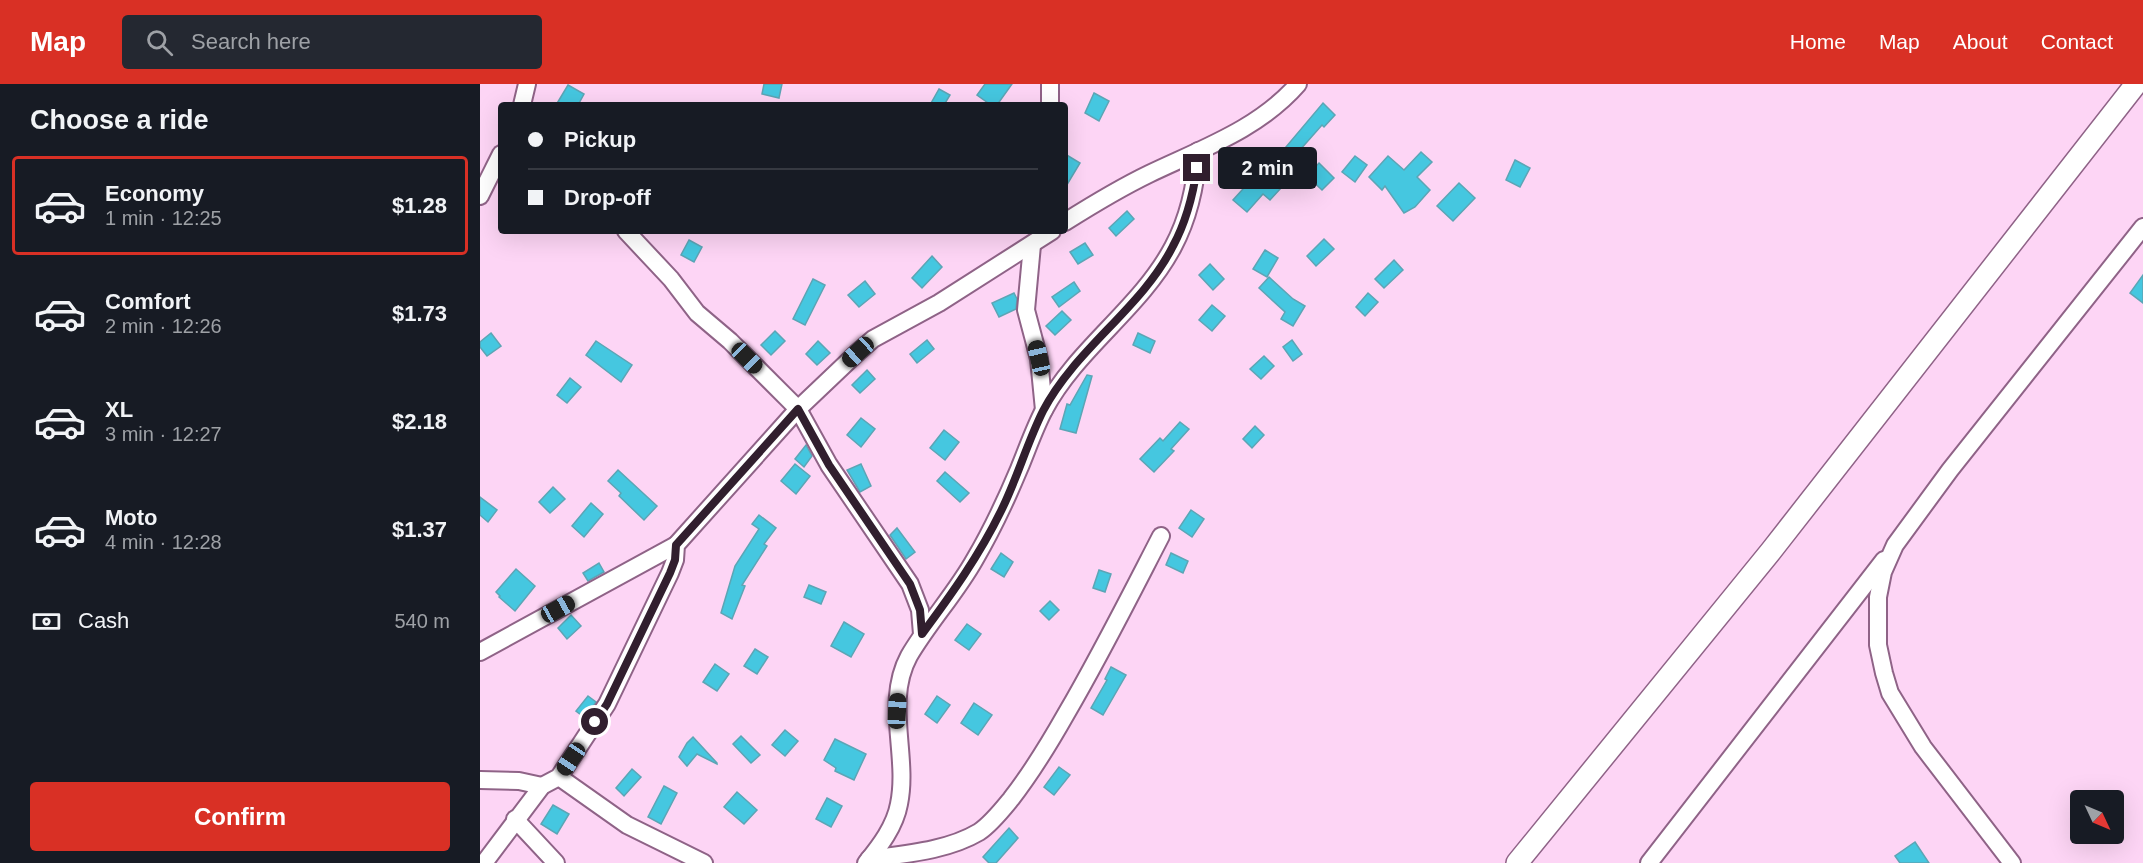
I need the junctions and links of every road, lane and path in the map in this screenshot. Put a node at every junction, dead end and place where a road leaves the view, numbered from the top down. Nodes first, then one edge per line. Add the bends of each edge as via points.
1 (527, 84) edge
2 (1050, 84) edge
3 (1298, 84) edge
4 (2136, 84) edge
5 (523, 102) edge
6 (1050, 102) edge
7 (1198, 151) junction
8 (498, 160) edge
9 (480, 196) edge
10 (1068, 220) edge
11 (2143, 228) edge
12 (629, 234) edge
13 (1040, 237) edge
14 (798, 409) junction
15 (1044, 410) junction
16 (1161, 536) dead end
17 (676, 545) junction
18 (1896, 545) junction
19 (922, 634) junction
20 (480, 652) edge
21 (559, 777) junction
22 (480, 780) edge
23 (542, 786) junction
24 (515, 819) junction
25 (867, 861) edge
26 (484, 863) edge
27 (556, 863) edge
28 (704, 863) edge
29 (1517, 863) edge
30 (1649, 863) edge
31 (2012, 863) edge

1 - 5 street
2 - 6 street
3 - 7 street via 1241,129
4 - 29 street via 1771,551
7 - 10 street
7 - 15 street via 1193,195 1173,246 1149,283 1084,353
8 - 9 street
11 - 18 street via 1950,470
12 - 14 street via 697,313
13 - 14 street via 939,303 873,339
13 - 15 street via 1026,310 1039,358
14 - 17 street
14 - 19 street via 829,465 910,584 920,610
15 - 19 street via 975,561
16 - 25 street via 1093,669 1027,779 1007,804 983,830 966,839
17 - 20 street
17 - 21 street via 670,573 607,704
18 - 30 street
18 - 31 street via 1883,572 1876,622 1890,693 1923,747
19 - 25 street via 908,659 899,689 899,804 886,835
21 - 23 street
21 - 28 street via 627,825
22 - 23 street
23 - 24 street
24 - 26 street
24 - 27 street

